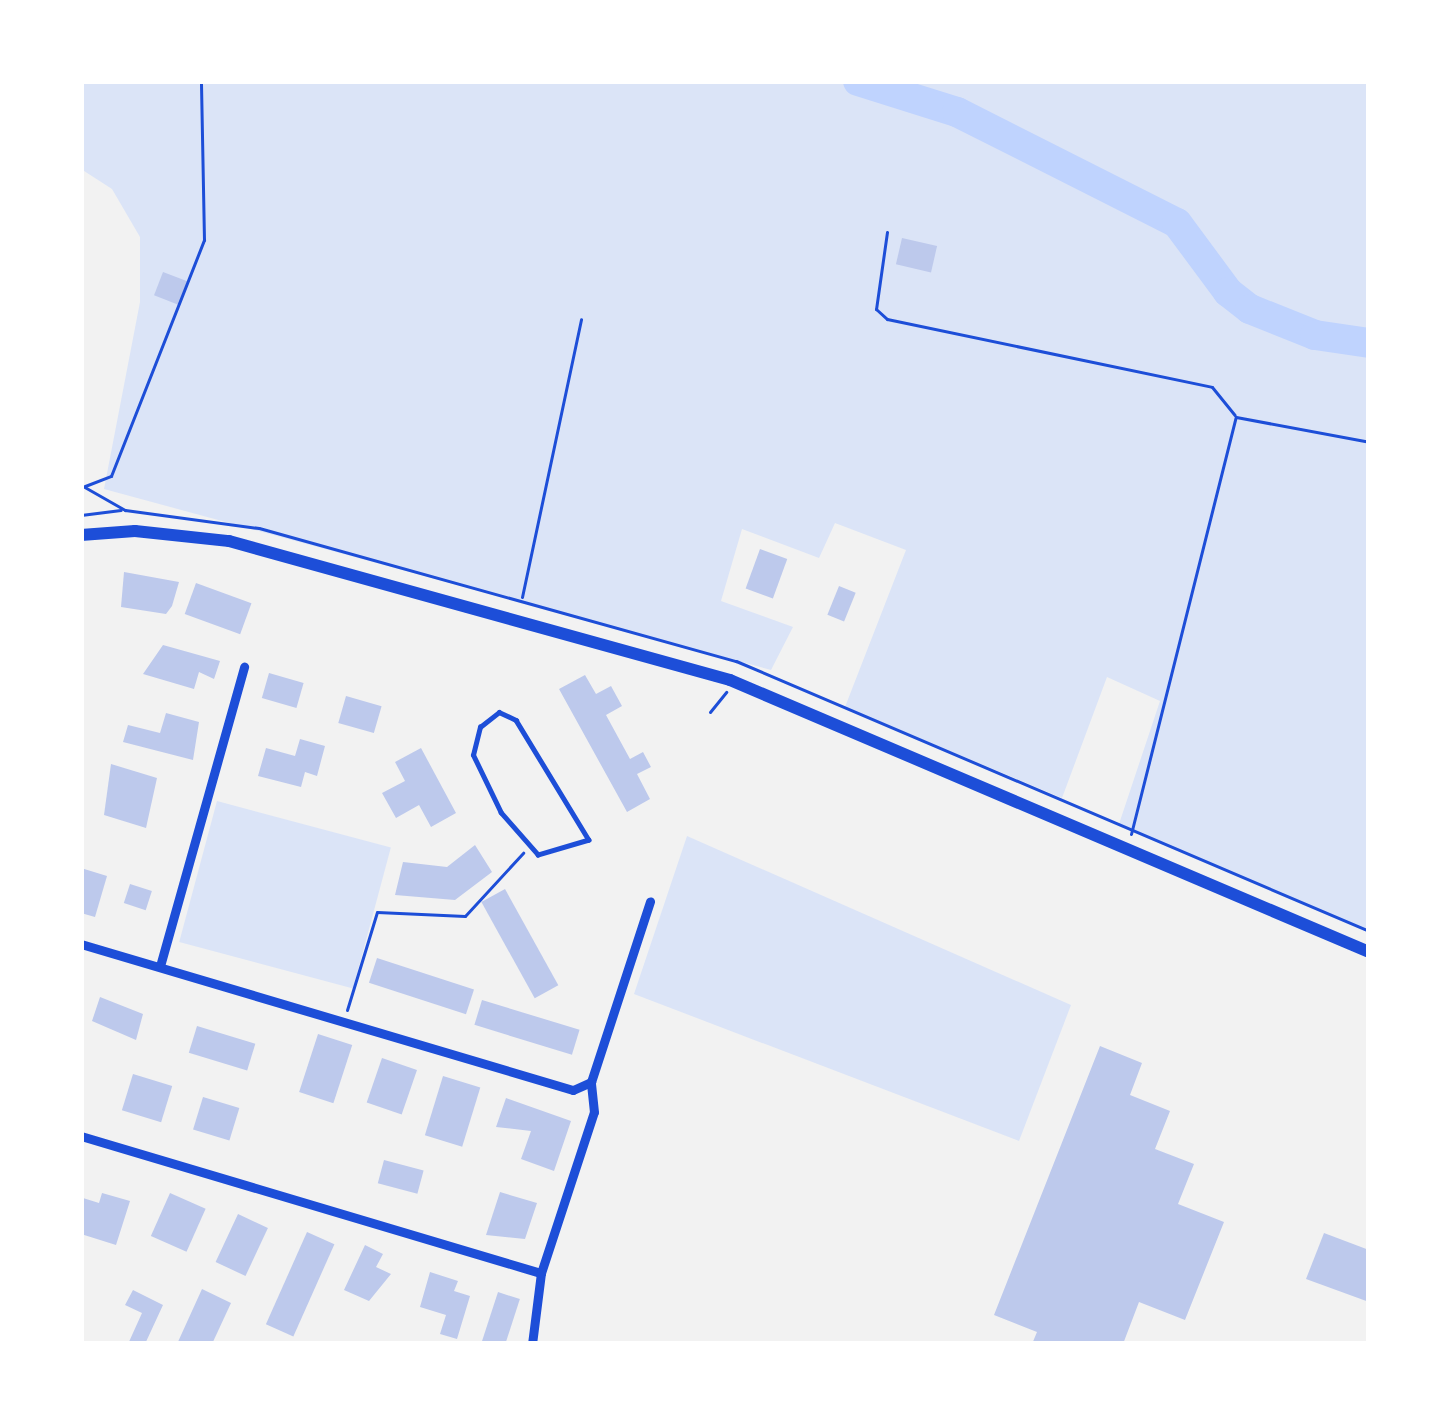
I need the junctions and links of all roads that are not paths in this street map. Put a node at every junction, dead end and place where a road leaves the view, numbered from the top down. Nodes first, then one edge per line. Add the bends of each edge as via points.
1 (81, 536) edge
2 (244, 668) dead end
3 (528, 847) joint
4 (650, 901) dead end
5 (81, 944) edge
6 (1369, 952) edge
7 (160, 966) junction
8 (591, 1082) junction
9 (81, 1136) edge
10 (541, 1273) junction
11 (532, 1344) edge

1 - 6 street via 197,534 735,682
2 - 7 street
3 - 3 lane via 548,858 589,840 516,721 499,712 480,727 473,755
4 - 8 street
5 - 7 street
7 - 8 street via 560,1089
8 - 10 street via 594,1112
9 - 10 street
10 - 11 street

